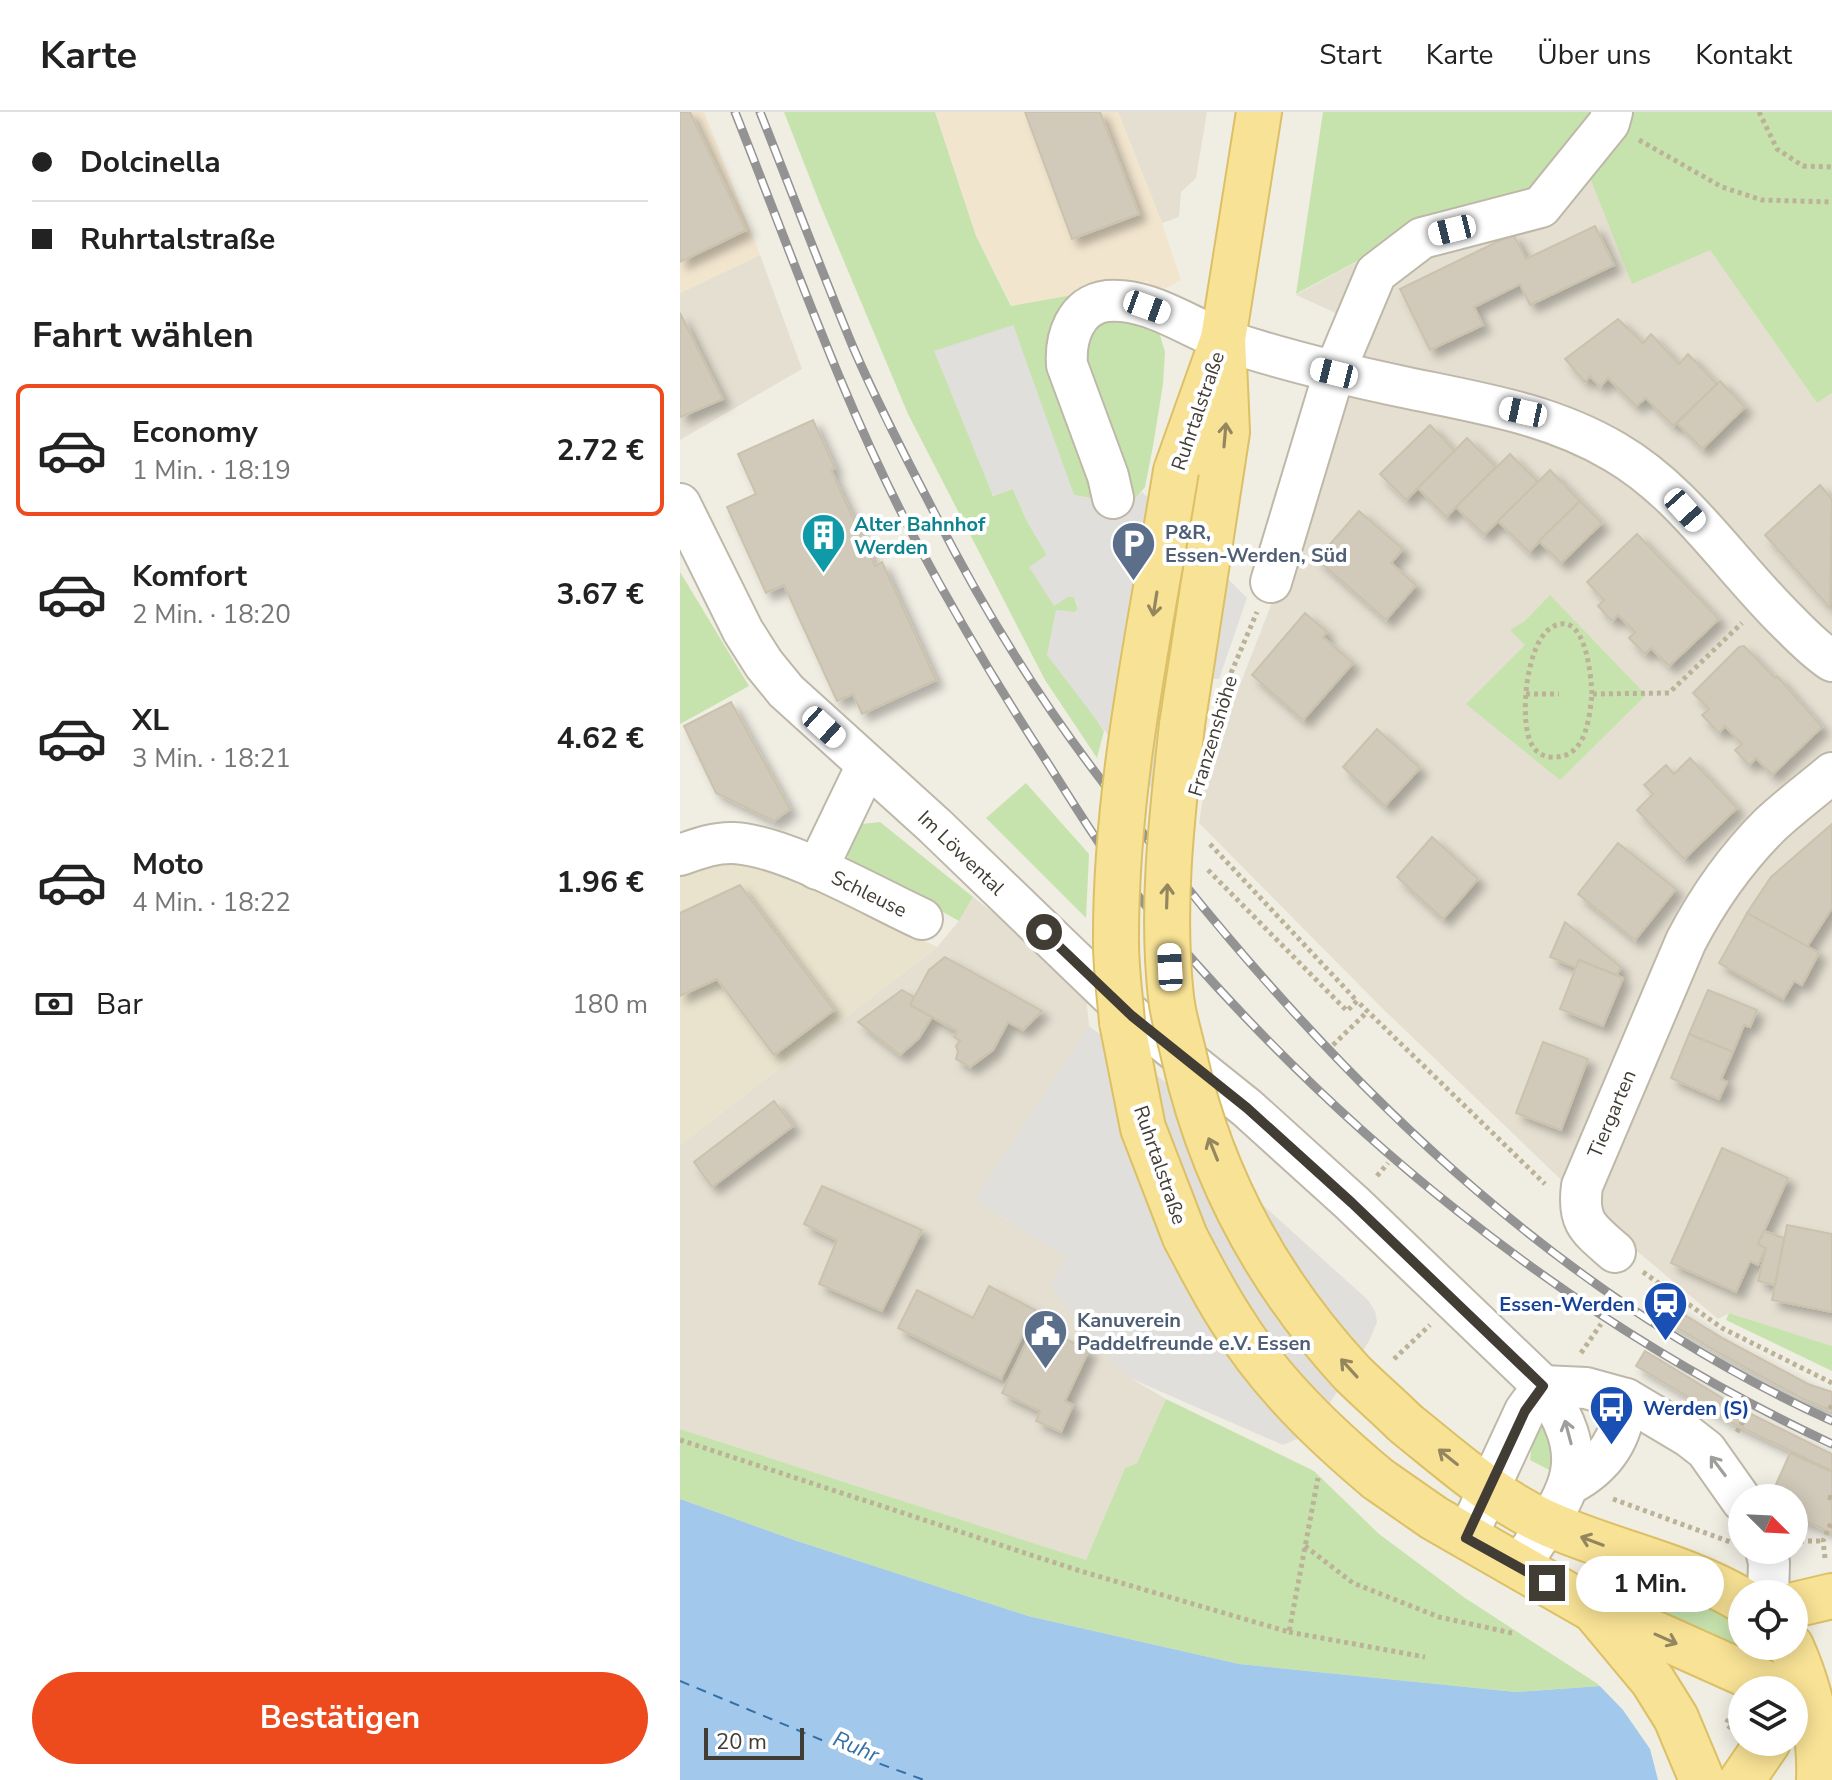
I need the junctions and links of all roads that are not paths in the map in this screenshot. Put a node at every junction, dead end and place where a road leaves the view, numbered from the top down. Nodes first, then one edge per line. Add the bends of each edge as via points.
1 (1259, 112) edge
2 (1610, 117) edge
3 (1223, 339) junction
4 (1334, 373) junction
5 (1113, 498) dead end
6 (680, 504) edge
7 (1271, 582) road end
8 (1832, 661) edge
9 (867, 765) junction
10 (1832, 773) edge
11 (680, 855) edge
12 (817, 869) junction
13 (922, 919) dead end
14 (1615, 1252) road end
15 (1543, 1386) junction
16 (1626, 1399) junction
17 (1570, 1484) junction
18 (1730, 1484) edge
19 (1490, 1491) junction
20 (1547, 1524) junction
21 (1466, 1538) junction
22 (1519, 1567) junction
23 (1728, 1593) edge
24 (1832, 1596) edge
25 (1808, 1602) edge
26 (1594, 1610) junction
27 (1762, 1676) edge
28 (1808, 1710) edge
29 (1758, 1756) edge
30 (1702, 1780) edge
31 (1742, 1780) edge
32 (1819, 1780) edge

1 - 3 main road, Ruhrtalstraße
2 - 4 street via 1541,207 1422,238 1376,273
3 - 4 street
3 - 5 street via 1126,302 1105,301 1087,308 1072,326 1067,365
19 -> 3 main road, Ruhrtalstraße, bridge via 1353,1373 1290,1297 1240,1216 1196,1109 1171,999 1166,904 1190,838 1182,725 1227,432
3 -> 21 main road, Ruhrtalstraße, bridge via 1176,471 1119,851 1118,976 1143,1128 1185,1237 1232,1321 1283,1389 1333,1442 1378,1479
4 - 7 street
4 - 8 street via 1523,412 1617,453 1664,488 1765,600
6 - 9 street, Im Löwental via 764,664
9 - 12 street, Schleuse
9 - 15 street, Im Löwental via 1132,1016 1259,1119
10 - 14 street, Tiergarten via 1771,825 1737,863 1686,941 1582,1186 1579,1209 1590,1230
11 - 12 street, Schleuse via 733,843
12 - 13 street, Schleuse
15 - 16 street via 1586,1388
17 -> 15 street, Im Löwental via 1571,1437
15 - 19 street via 1525,1411
16 - 17 street via 1622,1429 1612,1447 1590,1474
18 -> 16 street via 1706,1450
17 - 20 street, Im Löwental
19 - 20 main road, Ruhrtalstraße
19 - 21 street
20 - 22 street, Im Löwental
23 -> 20 main road, Ruhrtalstraße
21 - 22 main road, Ruhrtalstraße
22 - 26 main road, Ruhrtalstraße
24 - 25 main road
26 -> 27 main road, Ruhrtalstraße
26 - 30 main road via 1641,1665 1676,1718
28 - 32 main road via 1818,1741
29 - 31 main road

